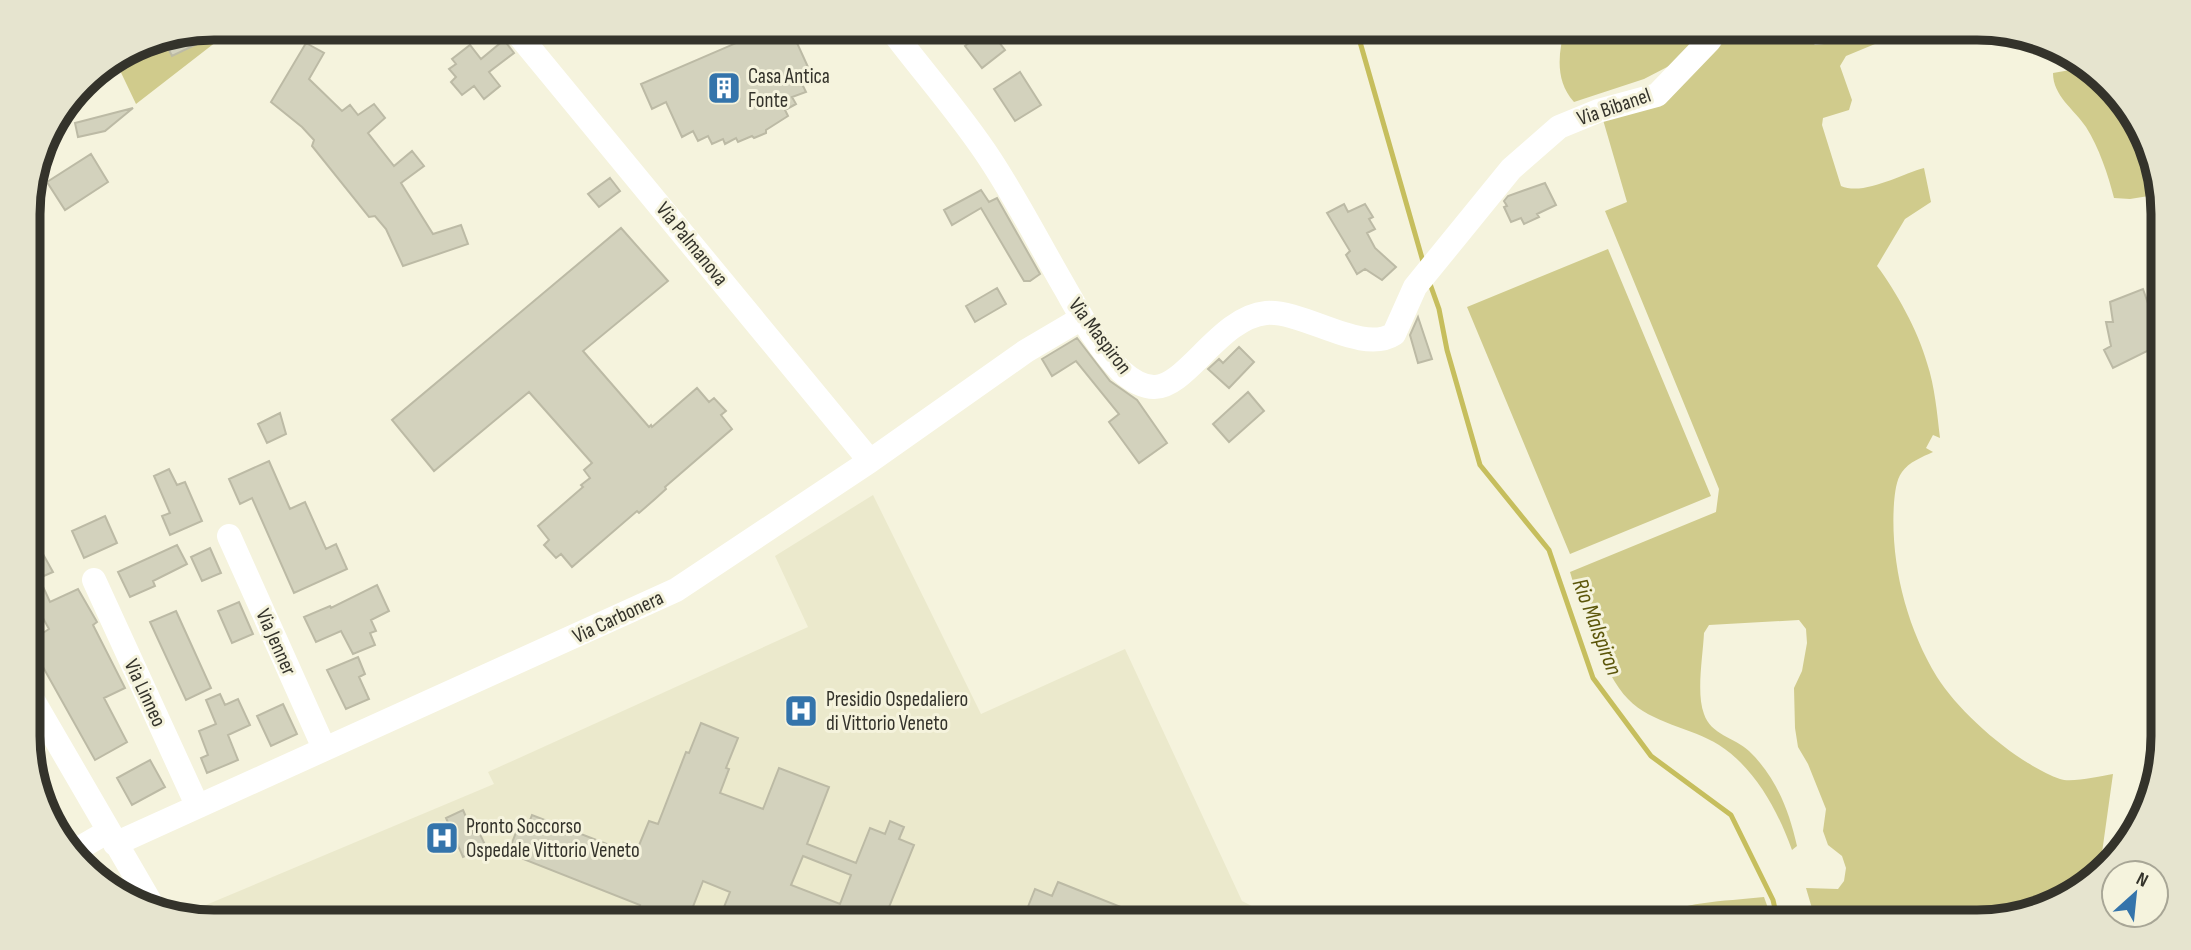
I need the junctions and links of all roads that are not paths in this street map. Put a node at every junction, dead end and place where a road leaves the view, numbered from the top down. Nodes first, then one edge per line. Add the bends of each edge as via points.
1 (1710, 40) edge
2 (524, 41) edge
3 (900, 41) edge
4 (1450, 244) joint
5 (1082, 318) junction
6 (870, 461) junction
7 (229, 536) dead end
8 (94, 580) dead end
9 (40, 713) edge
10 (324, 748) junction
11 (197, 806) junction
12 (111, 838) junction
13 (82, 849) edge
14 (147, 896) edge

1 - 4 street, Via Bibanel via 1657,95 1559,127 1511,169
2 - 6 street, Via Palmanova
3 - 5 street, Via Maspiron via 991,159
4 - 5 street, Via Maspiron via 1415,287 1398,330 1390,337 1376,340 1294,316 1257,314 1213,343 1174,381 1154,387 1143,386 1121,371
5 - 6 street, Via Carbonera via 1026,351
6 - 10 street, Via Carbonera via 676,590
7 - 10 street, Via Jenner
8 - 11 street, Via Linneo
9 - 12 street
10 - 11 street, Via Carbonera
11 - 12 street, Via Carbonera
12 - 13 street, Via Carbonera
12 - 14 street

